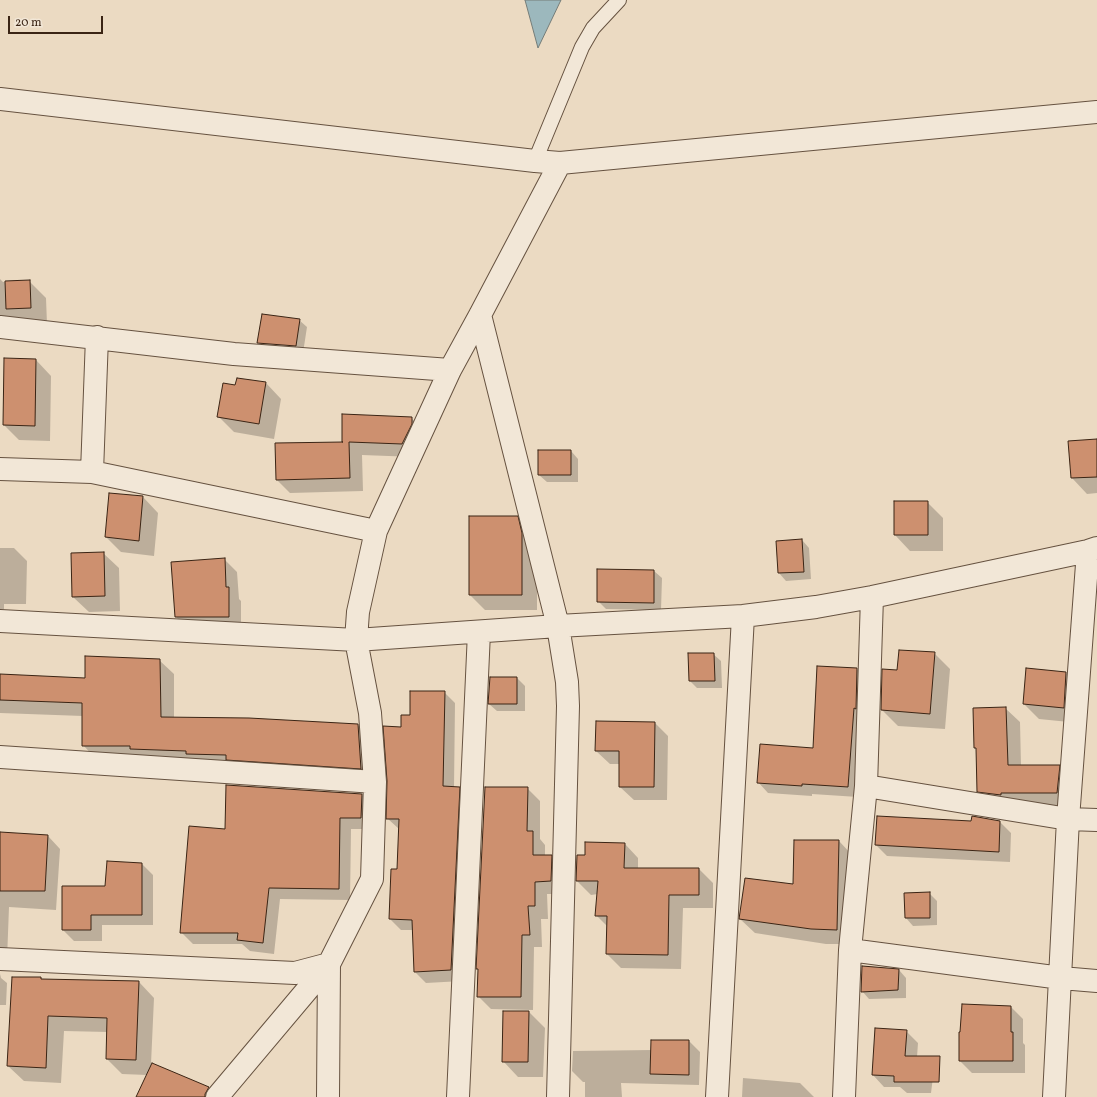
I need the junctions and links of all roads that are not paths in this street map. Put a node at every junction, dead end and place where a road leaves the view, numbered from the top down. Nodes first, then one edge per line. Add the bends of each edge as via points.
1 (619, 0) edge
2 (0, 99) edge
3 (1097, 112) edge
4 (535, 162) junction
5 (560, 163) junction
6 (480, 315) junction
7 (0, 327) edge
8 (97, 337) junction
9 (450, 370) junction
10 (0, 469) edge
11 (92, 472) junction
12 (376, 531) junction
13 (1092, 550) edge
14 (872, 597) junction
15 (743, 616) junction
16 (0, 621) edge
17 (558, 626) junction
18 (479, 632) junction
19 (356, 640) junction
20 (0, 757) edge
21 (375, 782) junction
22 (866, 786) junction
23 (1068, 819) junction
24 (1097, 820) edge
25 (850, 950) junction
26 (0, 958) edge
27 (329, 964) junction
28 (1061, 978) junction
29 (1097, 981) edge
30 (217, 1097) edge
31 (328, 1097) edge
32 (458, 1097) edge
33 (558, 1097) edge
34 (717, 1097) edge
35 (844, 1097) edge
36 (1054, 1097) edge

1 - 4 lane via 593,28 582,47
2 - 4 street
3 - 5 street
4 - 5 street
5 - 6 street
6 - 9 street
6 - 17 street
7 - 8 street
8 - 9 street via 234,354
8 - 11 street
9 - 12 street
10 - 11 street
11 - 12 street
12 - 19 street via 358,612
13 - 14 street
13 - 23 street
14 - 15 street
14 - 22 street
15 - 17 street
15 - 34 street
16 - 19 street
17 - 18 street
17 - 33 street via 568,706
18 - 19 street
18 - 32 street
19 - 21 street via 370,713
20 - 21 street
21 - 27 street via 372,879
22 - 23 street
22 - 25 street
23 - 24 street
23 - 28 street
25 - 28 street
25 - 35 street
26 - 27 street via 295,973
27 - 30 street
27 - 31 street
28 - 29 street
28 - 36 street

